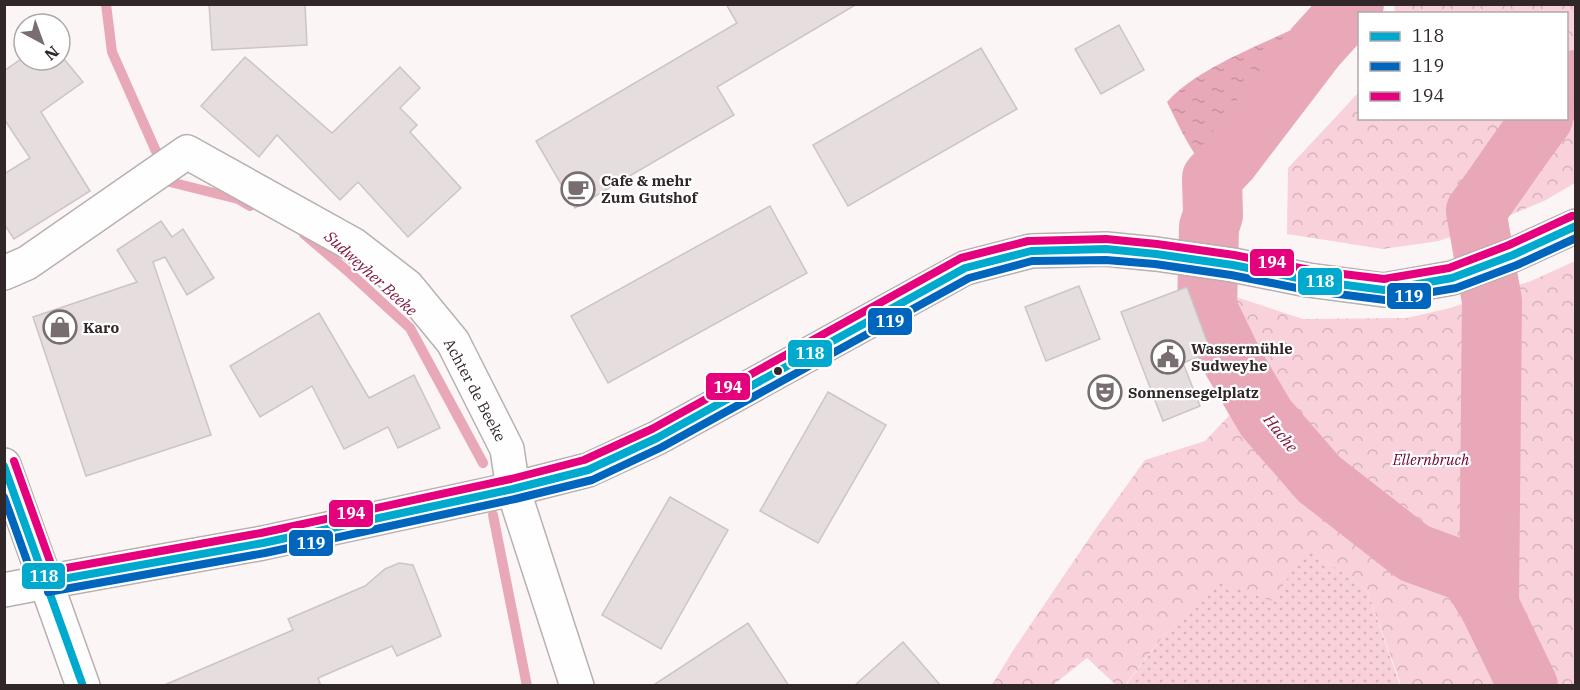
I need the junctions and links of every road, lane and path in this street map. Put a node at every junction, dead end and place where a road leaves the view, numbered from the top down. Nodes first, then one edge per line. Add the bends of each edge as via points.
1 (1575, 226) edge
2 (4, 273) edge
3 (4, 465) edge
4 (513, 489) junction
5 (46, 582) junction
6 (4, 590) edge
7 (83, 686) edge
8 (577, 686) edge

1 - 4 main road via 1452,278 1383,290 1194,258 1106,249 1031,251 965,268 657,438 588,470
2 - 4 main road, Achter de Beeke via 27,263 187,152 354,245 407,286 453,342 507,449
3 - 5 main road
4 - 5 main road via 263,543
4 - 8 main road, Achter de Beeke
5 - 6 main road
5 - 7 main road

